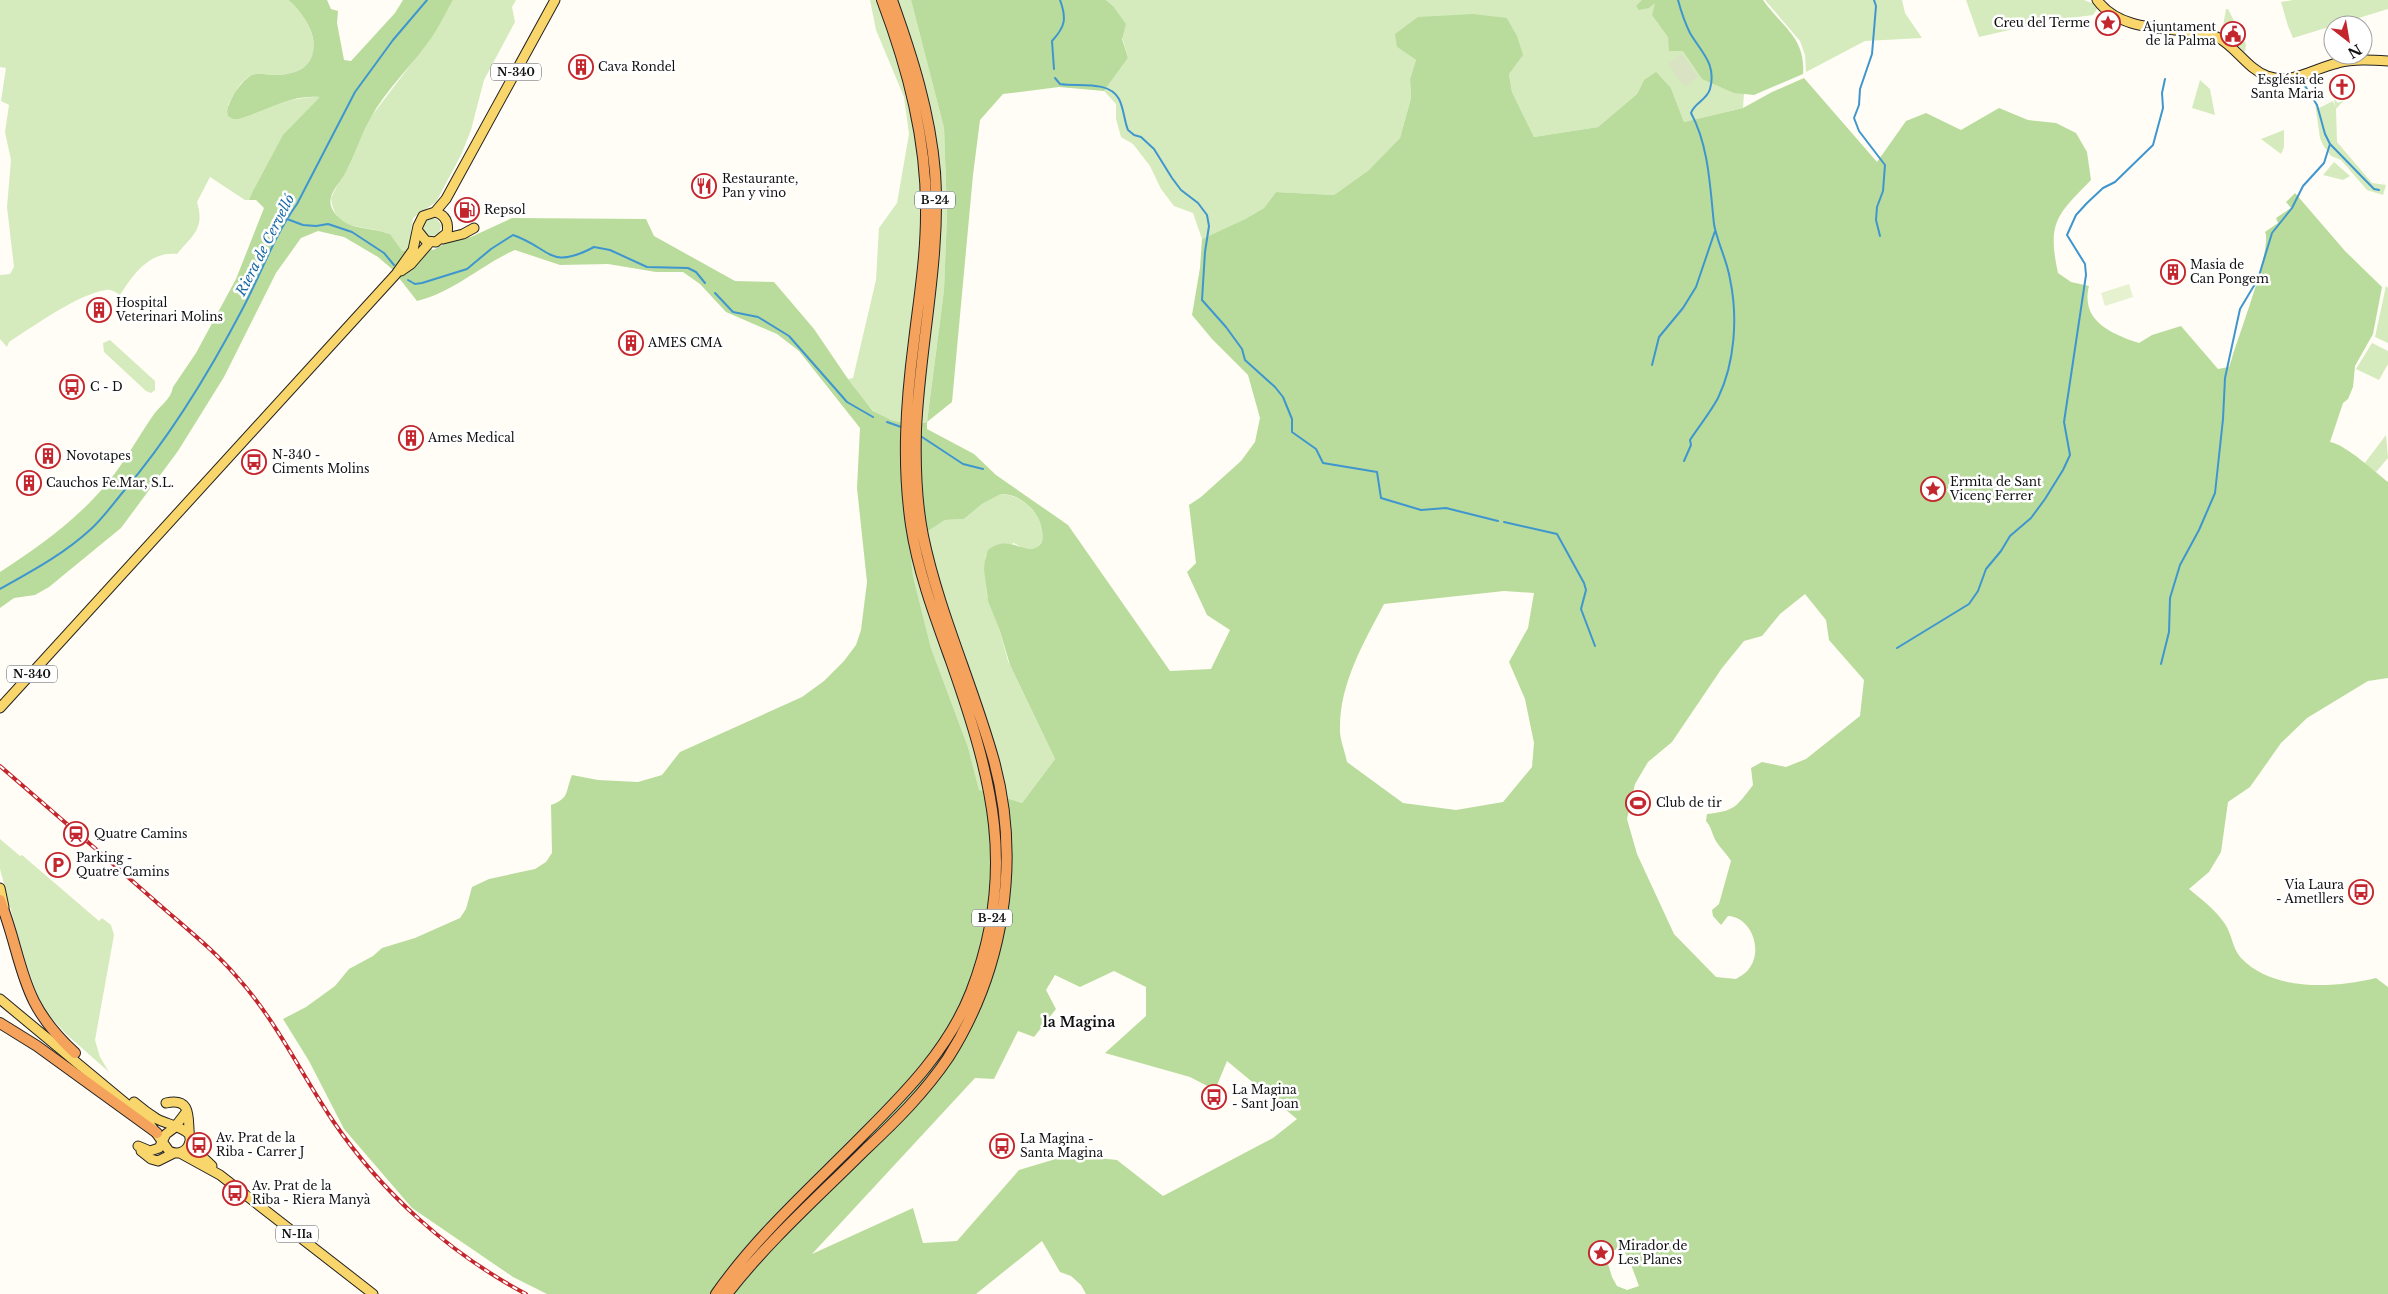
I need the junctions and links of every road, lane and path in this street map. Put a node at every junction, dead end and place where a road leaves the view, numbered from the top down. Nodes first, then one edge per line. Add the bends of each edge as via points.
1 (555, 0) edge
2 (882, 0) edge
3 (892, 0) edge
4 (2098, 1) edge
5 (2388, 61) edge
6 (446, 199) junction
7 (435, 212) junction
8 (446, 219) junction
9 (418, 231) junction
10 (442, 239) junction
11 (430, 242) junction
12 (394, 276) junction
13 (912, 404) junction
14 (910, 458) junction
15 (0, 708) edge
16 (0, 888) edge
17 (0, 900) edge
18 (4, 912) junction
19 (0, 999) edge
20 (0, 1023) edge
21 (45, 1034) junction
22 (75, 1053) junction
23 (187, 1111) junction
24 (176, 1124) junction
25 (157, 1133) junction
26 (190, 1137) junction
27 (164, 1142) junction
28 (177, 1153) junction
29 (220, 1175) junction
30 (373, 1294) edge
31 (716, 1294) edge
32 (727, 1294) edge

1 - 6 main road, N-340
2 - 13 highway, B-24 via 910,84 925,171 925,239
3 - 13 highway, B-24 via 924,100 935,174 935,240
4 - 5 main road via 2110,14 2128,23 2203,33 2220,39 2255,69 2271,77 2302,76 2344,61
6 - 7 main road, N-340
6 - 8 main road, N-340
7 - 8 main road
7 - 9 main road, N-340 via 423,216
8 - 10 main road, N-340 via 447,234
8 - 10 main road via 456,229 474,228
9 - 11 main road
9 - 12 main road, N-340 via 413,250
10 - 11 main road
11 - 12 main road, N-340 via 411,264
12 - 15 main road, N-340
13 - 14 highway, B-24
14 - 31 highway, B-24 via 907,493 918,560 976,733 992,796 997,882 989,934 970,995 954,1028 927,1066 897,1101 759,1240
14 - 32 highway, B-24 via 928,558 989,746 1004,812 1006,876 1003,914 976,1006 936,1075 902,1114 768,1246
16 - 18 main road
17 - 18 highway
18 - 22 highway via 32,1000 50,1028
19 - 21 main road, N-IIa
20 - 25 highway
21 - 22 main road, N-IIa
21 - 25 main road, N-IIa via 135,1110
22 - 24 main road, N-IIa via 146,1112
23 - 24 main road
23 - 24 main road via 178,1103 166,1103 176,1107
23 - 26 main road
24 - 26 main road, N-IIa
24 - 27 main road via 166,1134
25 - 27 main road, N-IIa
26 - 28 main road via 186,1150
26 - 29 main road, N-IIa via 198,1152
27 - 28 main road, N-IIa via 167,1148
27 - 28 main road via 150,1151 138,1146 154,1160
28 - 29 main road, N-IIa
29 - 30 main road, N-IIa

